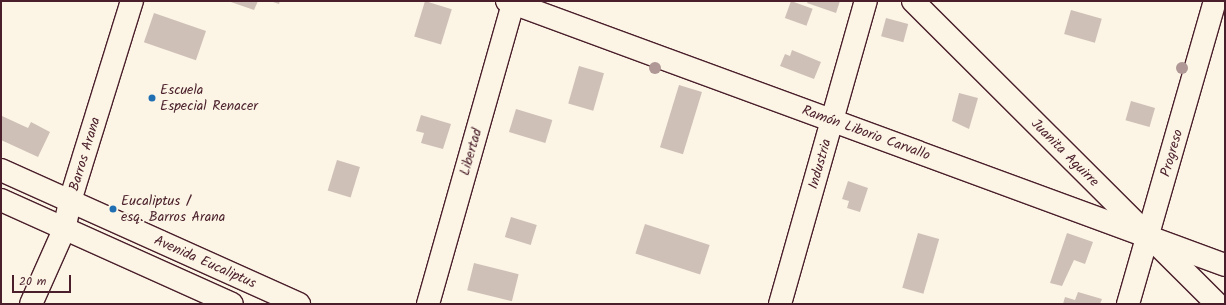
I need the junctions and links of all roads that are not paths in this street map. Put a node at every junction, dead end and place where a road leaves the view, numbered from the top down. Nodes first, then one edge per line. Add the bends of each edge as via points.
1 (132, 1) edge
2 (866, 1) edge
3 (913, 1) edge
4 (1215, 1) edge
5 (512, 2) edge
6 (832, 120) junction
7 (1, 170) edge
8 (1, 200) edge
9 (70, 201) junction
10 (64, 230) junction
11 (1148, 236) junction
12 (1225, 265) edge
13 (31, 304) edge
14 (232, 304) edge
15 (299, 304) edge
16 (428, 304) edge
17 (780, 304) edge
18 (1128, 304) edge
19 (1217, 304) edge

1 - 9 street, Barros Arana
2 - 6 street, Industria
3 - 11 street, Juanita Aguirre
4 - 11 street, Progreso
5 - 6 street, Ramón Liborio Carvallo
5 - 16 street, Libertad
6 - 11 street, Ramón Liborio Carvallo
6 - 17 street, Industria
7 - 9 street, Avenida Eucaliptus
8 - 10 street, Avenida Eucaliptus
9 - 10 street, Barros Arana
9 - 15 street, Avenida Eucaliptus
10 - 13 street, Barros Arana
10 - 14 street, Avenida Eucaliptus
11 - 12 street, Ramón Liborio Carvallo
11 - 18 street, Progreso
11 - 19 street, Juanita Aguirre

